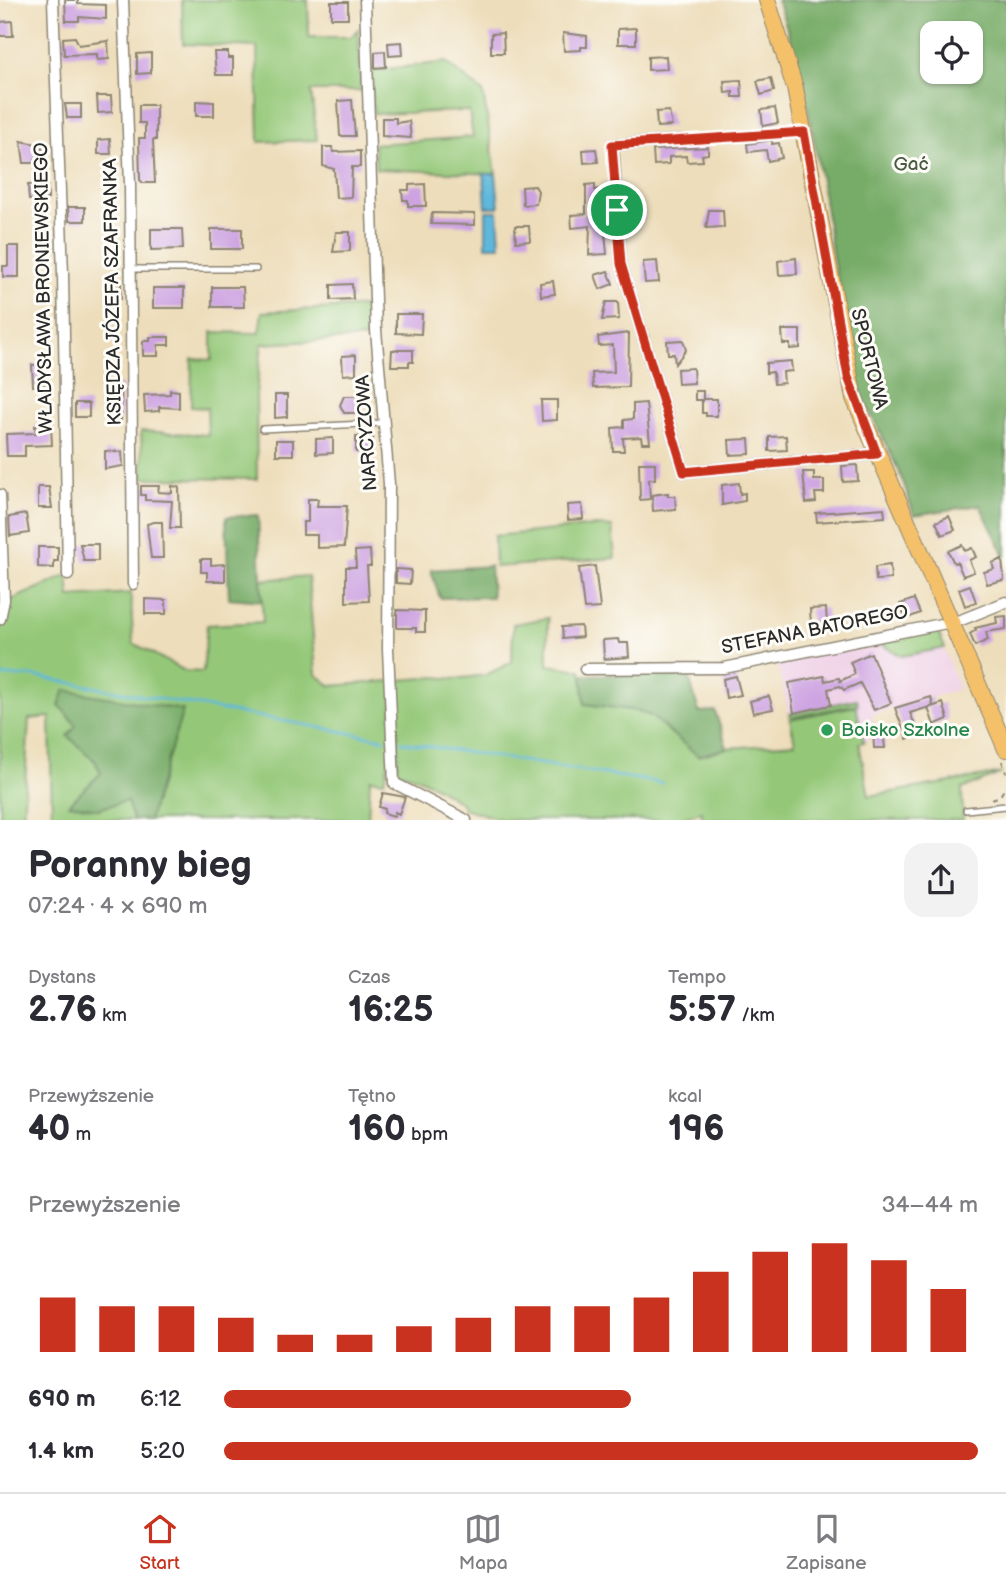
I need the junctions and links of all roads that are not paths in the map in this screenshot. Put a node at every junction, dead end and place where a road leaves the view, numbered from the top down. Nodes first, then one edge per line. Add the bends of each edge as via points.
1 (53, 0) edge
2 (123, 0) edge
3 (365, 0) edge
4 (767, 0) edge
5 (681, 140) road end
6 (256, 269) dead end
7 (131, 270) junction
8 (384, 424) junction
9 (261, 429) dead end
10 (877, 454) junction
11 (0, 495) edge
12 (68, 575) dead end
13 (133, 584) dead end
14 (1006, 602) edge
15 (0, 620) edge
16 (951, 621) junction
17 (585, 669) dead end
18 (1006, 749) edge
19 (1006, 806) edge
20 (966, 810) dead end
21 (466, 820) edge

1 - 12 street, WŁADYSŁAWA BRONIEWSKIEGO
2 - 7 street, KSIĘDZA JÓZEFA SZAFRANKA
3 - 8 street, NARCYZOWA
4 - 10 main road, SPORTOWA via 787,56 804,132 848,377
5 - 10 street via 612,145 621,264 684,472
6 - 7 lane
7 - 13 street, KSIĘDZA JÓZEFA SZAFRANKA
8 - 9 lane
8 - 21 street, NARCYZOWA via 394,783
10 - 16 main road, SPORTOWA
11 - 15 street via 4,600
14 - 16 street, STEFANA BATOREGO
16 - 17 street, STEFANA BATOREGO via 724,668
16 - 18 main road, SPORTOWA
19 - 20 lane

